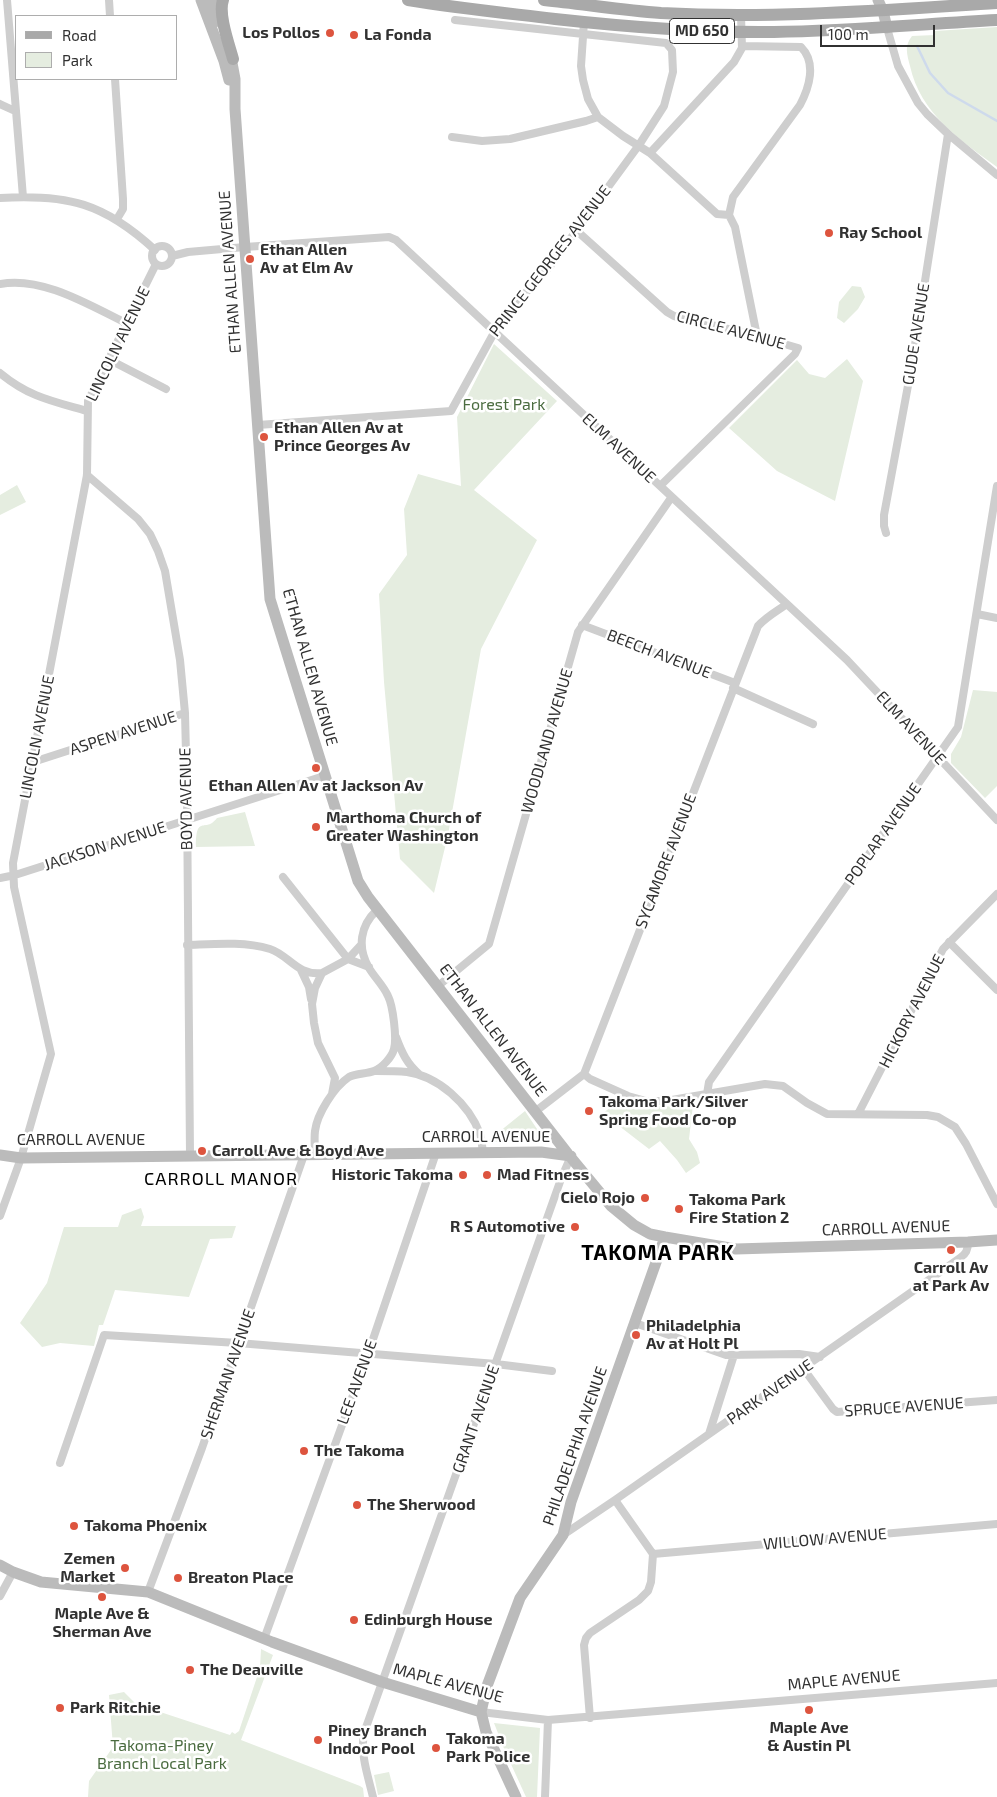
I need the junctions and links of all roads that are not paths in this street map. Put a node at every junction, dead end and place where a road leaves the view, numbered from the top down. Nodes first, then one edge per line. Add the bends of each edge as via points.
1 (7, 0) edge
2 (109, 0) edge
3 (201, 0) edge
4 (212, 0) edge
5 (224, 0) edge
6 (408, 0) edge
7 (544, 0) edge
8 (997, 3) edge
9 (881, 5) edge
10 (110, 15) edge
11 (741, 15) junction
12 (455, 20) dead end
13 (997, 20) edge
14 (584, 28) junction
15 (886, 28) junction
16 (741, 32) junction
17 (742, 46) junction
18 (233, 60) junction
19 (115, 80) edge
20 (0, 104) edge
21 (235, 109) junction
22 (15, 111) junction
23 (598, 117) junction
24 (948, 134) junction
25 (452, 137) dead end
26 (638, 145) junction
27 (650, 153) junction
28 (997, 175) edge
29 (23, 196) junction
30 (0, 198) edge
31 (729, 214) junction
32 (117, 219) junction
33 (577, 231) junction
34 (245, 247) junction
35 (154, 250) junction
36 (172, 256) junction
37 (156, 264) junction
38 (0, 284) edge
39 (126, 323) junction
40 (493, 331) junction
41 (757, 336) junction
42 (108, 359) junction
43 (0, 373) edge
44 (166, 389) dead end
45 (87, 411) junction
46 (258, 425) junction
47 (87, 475) junction
48 (660, 486) junction
49 (997, 486) edge
50 (671, 498) junction
51 (886, 533) dead end
52 (787, 604) junction
53 (977, 614) junction
54 (997, 618) edge
55 (582, 625) junction
56 (734, 686) junction
57 (185, 713) junction
58 (813, 724) dead end
59 (938, 757) junction
60 (32, 762) junction
61 (324, 776) junction
62 (187, 820) junction
63 (997, 820) edge
64 (14, 875) junction
65 (283, 876) dead end
66 (0, 878) edge
67 (997, 894) edge
68 (377, 910) junction
69 (949, 942) junction
70 (187, 944) junction
71 (361, 945) junction
72 (346, 960) junction
73 (369, 968) junction
74 (301, 970) junction
75 (322, 973) junction
76 (438, 986) junction
77 (997, 990) edge
78 (312, 1004) junction
79 (395, 1035) junction
80 (328, 1061) junction
81 (376, 1071) junction
82 (584, 1074) junction
83 (422, 1076) junction
84 (350, 1077) junction
85 (332, 1094) junction
86 (707, 1094) junction
87 (536, 1111) junction
88 (858, 1114) junction
89 (436, 1153) junction
90 (483, 1153) junction
91 (309, 1154) junction
92 (0, 1155) edge
93 (190, 1155) junction
94 (570, 1156) junction
95 (21, 1158) junction
96 (997, 1202) edge
97 (0, 1216) edge
98 (665, 1237) junction
99 (997, 1240) edge
100 (968, 1242) junction
101 (635, 1323) junction
102 (238, 1343) junction
103 (368, 1354) junction
104 (734, 1355) junction
105 (820, 1357) junction
106 (496, 1364) junction
107 (803, 1368) junction
108 (552, 1370) dead end
109 (997, 1400) edge
110 (709, 1434) junction
111 (60, 1463) dead end
112 (615, 1500) junction
113 (997, 1524) edge
114 (563, 1535) junction
115 (653, 1554) junction
116 (0, 1565) edge
117 (13, 1572) junction
118 (148, 1592) junction
119 (0, 1596) edge
120 (264, 1639) junction
121 (382, 1682) junction
122 (997, 1683) edge
123 (481, 1712) junction
124 (590, 1718) junction
125 (548, 1720) junction
126 (374, 1797) edge
127 (516, 1797) edge
128 (545, 1797) edge

1 - 22 street
2 - 10 street
3 - 21 main road, ETHAN ALLEN AVENUE via 224,61
4 - 18 main road, ETHAN ALLEN AVENUE
5 - 18 main road via 222,14
6 - 14 main road, MD 650
7 - 11 main road, MD 650 via 659,13
8 - 9 main road, MD 650
9 - 11 main road, MD 650
9 - 15 main road
11 - 16 street
12 - 14 street, PRINCE GEORGES AVENUE
13 - 15 main road, MD 650
14 - 16 main road, MD 650
14 - 23 street via 583,80 588,99
14 - 26 street, PRINCE GEORGES AVENUE via 666,43 672,50 673,72 664,106
15 - 16 main road, MD 650
15 - 24 street via 898,66 918,103
16 - 17 street
17 - 27 street via 734,62
17 - 31 street via 801,47 809,58 810,74 808,90 800,105 733,197
18 - 21 main road, ETHAN ALLEN AVENUE
19 - 32 street via 123,204
20 - 22 street
21 - 34 main road, ETHAN ALLEN AVENUE
22 - 29 street
23 - 25 street via 510,139 482,141
23 - 26 street
24 - 28 street
24 - 51 street, GUDE AVENUE via 912,364 884,515
26 - 27 street
26 - 33 street, PRINCE GEORGES AVENUE
27 - 31 street via 717,214
29 - 30 street
29 - 32 street via 74,202
31 - 41 street via 735,227
32 - 35 street
33 - 40 street, PRINCE GEORGES AVENUE
33 - 41 street, CIRCLE AVENUE via 667,312
34 - 36 street, ELM AVENUE
34 - 40 street, ELM AVENUE via 389,237
34 - 46 main road, ETHAN ALLEN AVENUE
35 - 36 street via 166,248
35 - 37 street via 152,258
36 - 37 street via 165,266
37 - 39 street, LINCOLN AVENUE
38 - 39 street via 30,284 55,290
39 - 42 street, LINCOLN AVENUE
40 - 46 street, PRINCE GEORGES AVENUE via 451,410
40 - 48 street, ELM AVENUE
41 - 48 street, CIRCLE AVENUE via 798,348
42 - 44 street
42 - 45 street, LINCOLN AVENUE via 88,401
43 - 45 street via 42,399
45 - 47 street, LINCOLN AVENUE
46 - 61 main road, ETHAN ALLEN AVENUE via 270,599
47 - 57 street, BOYD AVENUE via 138,519 158,552 165,571 180,660
47 - 60 street, LINCOLN AVENUE
48 - 50 street, ELM AVENUE
49 - 53 street, POPLAR AVENUE
50 - 52 street, ELM AVENUE
50 - 55 street, WOODLAND AVENUE
52 - 56 street, SYCAMORE AVENUE via 758,626
52 - 59 street, ELM AVENUE via 847,660
53 - 54 street
53 - 59 street, POPLAR AVENUE via 960,722
55 - 56 street, BEECH AVENUE
55 - 76 street, WOODLAND AVENUE via 488,944
56 - 58 street, BEECH AVENUE
56 - 82 street, SYCAMORE AVENUE
57 - 60 street, ASPEN AVENUE
57 - 62 street, BOYD AVENUE
59 - 63 street, ELM AVENUE
59 - 86 street, POPLAR AVENUE via 709,1082
60 - 64 street, LINCOLN AVENUE
61 - 62 street, JACKSON AVENUE
61 - 68 main road, ETHAN ALLEN AVENUE via 358,881
62 - 64 street, JACKSON AVENUE
62 - 70 street, BOYD AVENUE
64 - 66 street, JACKSON AVENUE
64 - 95 street, LINCOLN AVENUE via 51,1054
65 - 72 street
67 - 69 street, HICKORY AVENUE
68 - 71 street via 368,918
68 - 76 main road, ETHAN ALLEN AVENUE
69 - 77 street
69 - 88 street, HICKORY AVENUE
70 - 74 street via 241,944 271,950
70 - 93 street, BOYD AVENUE
71 - 72 street
71 - 73 street
72 - 73 street
72 - 75 street
73 - 79 street via 389,998
74 - 75 street
74 - 78 street
75 - 78 street
76 - 87 main road, ETHAN ALLEN AVENUE
78 - 80 street via 318,1043
79 - 81 street via 394,1049
79 - 83 street via 404,1058
80 - 84 street via 339,1073
80 - 85 street via 335,1078
81 - 83 street
81 - 84 street
82 - 86 street via 628,1096 646,1101
82 - 87 street
83 - 90 street via 444,1087 459,1102 474,1122
84 - 85 street
85 - 91 street, SHERMAN AVENUE via 323,1108
86 - 88 street via 775,1084 827,1114
87 - 94 main road, ETHAN ALLEN AVENUE
88 - 96 street via 938,1116 955,1127
89 - 90 main road, CARROLL AVENUE
89 - 91 main road, CARROLL AVENUE
89 - 103 street, LEE AVENUE
90 - 94 main road, CARROLL AVENUE via 541,1152
91 - 93 main road, CARROLL AVENUE
91 - 102 street, SHERMAN AVENUE
92 - 95 main road, CARROLL AVENUE
93 - 95 main road, CARROLL AVENUE
94 - 98 main road, CARROLL AVENUE via 611,1206 634,1225 650,1234
94 - 106 street, GRANT AVENUE
95 - 97 street, LINCOLN AVENUE
98 - 100 main road, CARROLL AVENUE via 736,1249
98 - 101 main road, PHILADELPHIA AVENUE
99 - 100 main road, CARROLL AVENUE
100 - 105 street, PARK AVENUE via 965,1255
101 - 104 street
101 - 114 main road, PHILADELPHIA AVENUE via 571,1502
102 - 103 street
102 - 111 street via 104,1335
102 - 118 street, SHERMAN AVENUE
103 - 106 street
103 - 120 street, LEE AVENUE
104 - 105 street via 799,1354
104 - 110 street
105 - 107 street, PARK AVENUE
106 - 108 street
106 - 121 street, GRANT AVENUE
107 - 109 street, SPRUCE AVENUE via 832,1409 838,1412
107 - 110 street, PARK AVENUE
110 - 112 street, PARK AVENUE
112 - 114 street, PARK AVENUE
112 - 115 street
113 - 115 street, WILLOW AVENUE
114 - 123 main road, PHILADELPHIA AVENUE via 520,1598 487,1686
115 - 124 street via 652,1582 648,1591 586,1638
116 - 117 main road, MAPLE AVENUE
117 - 118 main road, MAPLE AVENUE via 41,1582
117 - 119 street
118 - 120 main road, MAPLE AVENUE
120 - 121 main road, MAPLE AVENUE
121 - 123 main road, MAPLE AVENUE
121 - 126 street, GRANT AVENUE via 362,1743
122 - 124 street, MAPLE AVENUE
123 - 125 street, MAPLE AVENUE
123 - 127 main road, PHILADELPHIA AVENUE via 486,1732
124 - 125 street, MAPLE AVENUE
125 - 128 street

